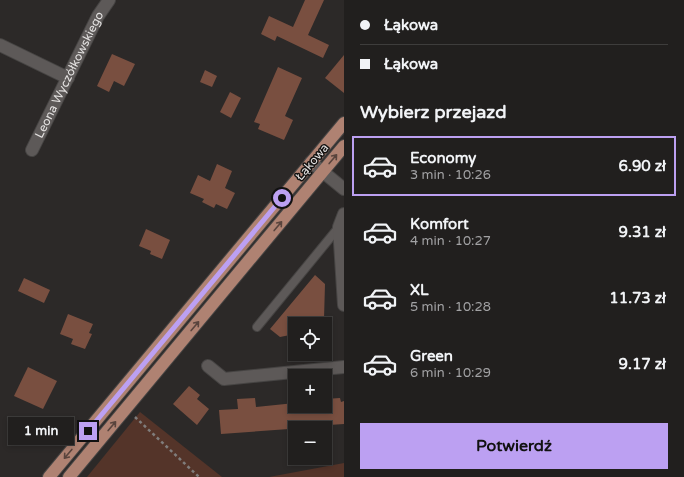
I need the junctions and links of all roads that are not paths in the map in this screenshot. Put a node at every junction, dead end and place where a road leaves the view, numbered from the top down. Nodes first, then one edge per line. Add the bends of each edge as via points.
1 (109, 0) edge
2 (0, 45) edge
3 (68, 78) junction
4 (344, 123) edge
5 (344, 146) edge
6 (32, 150) dead end
7 (311, 162) junction
8 (322, 172) junction
9 (344, 189) edge
10 (344, 214) edge
11 (339, 227) junction
12 (344, 305) edge
13 (257, 327) dead end
14 (208, 366) dead end
15 (344, 367) edge
16 (50, 477) edge
17 (69, 477) edge

1 - 3 street, Leona Wyczółkowskiego via 98,16
2 - 3 street
3 - 6 street, Leona Wyczółkowskiego
4 - 7 main road, Łąkowa
8 -> 5 main road, Łąkowa
7 - 8 street
7 -> 16 main road, Łąkowa
8 - 9 street
17 -> 8 main road, Łąkowa
10 - 11 street
11 - 12 street
11 - 13 lane
14 - 15 street via 224,379

